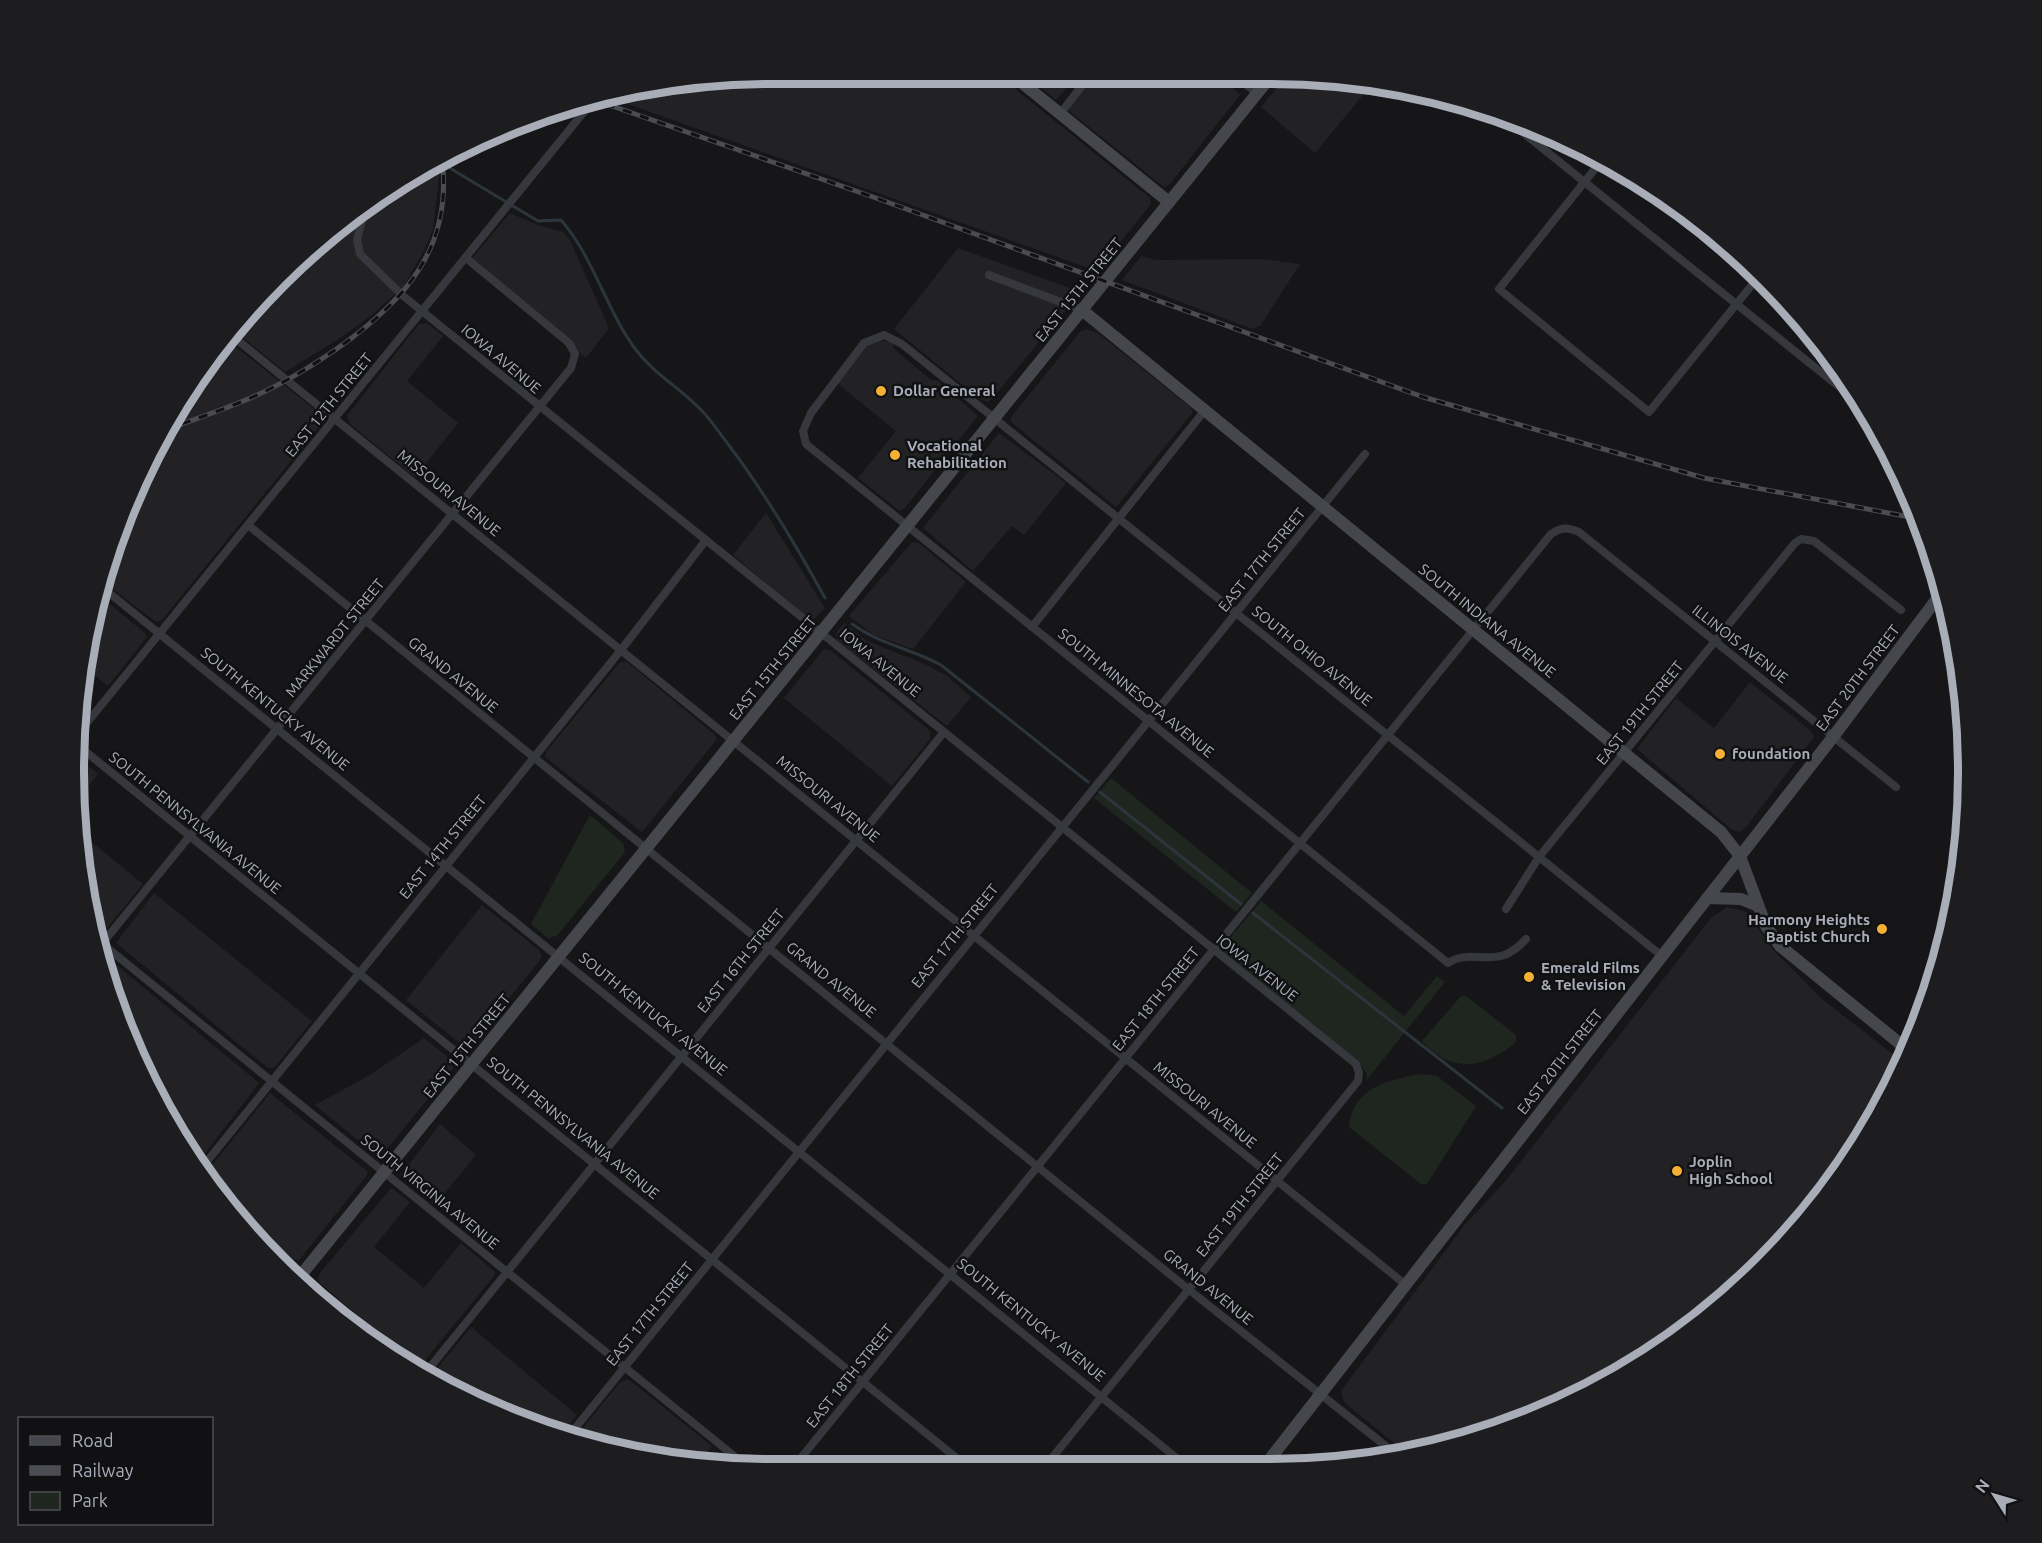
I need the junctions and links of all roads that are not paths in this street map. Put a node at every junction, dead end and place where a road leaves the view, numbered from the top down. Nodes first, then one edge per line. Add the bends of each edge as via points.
1 (1023, 84) edge
2 (1083, 84) edge
3 (1246, 84) edge
4 (1264, 84) edge
5 (1257, 93) junction
6 (586, 109) edge
7 (1060, 114) junction
8 (1522, 131) edge
9 (1597, 167) edge
10 (1585, 182) junction
11 (1169, 202) junction
12 (362, 220) edge
13 (466, 258) junction
14 (989, 275) dead end
15 (1755, 283) edge
16 (1737, 304) junction
17 (1082, 310) junction
18 (422, 311) junction
19 (237, 340) edge
20 (1840, 388) edge
21 (538, 408) junction
22 (1205, 410) junction
23 (336, 418) junction
24 (995, 418) junction
25 (806, 444) joint
26 (1365, 454) dead end
27 (1323, 506) junction
28 (453, 513) junction
29 (1119, 518) junction
30 (248, 525) junction
31 (907, 527) junction
32 (1564, 528) joint
33 (706, 540) junction
34 (108, 592) edge
35 (1936, 599) edge
36 (1901, 610) dead end
37 (1236, 613) junction
38 (365, 622) junction
39 (1032, 627) junction
40 (1474, 629) junction
41 (821, 633) junction
42 (160, 634) junction
43 (1714, 644) junction
44 (621, 650) junction
45 (1149, 720) junction
46 (85, 725) edge
47 (278, 729) junction
48 (944, 732) junction
49 (1388, 735) junction
50 (1833, 736) junction
51 (734, 741) junction
52 (84, 751) edge
53 (1626, 752) junction
54 (534, 758) junction
55 (1896, 787) dead end
56 (1062, 827) junction
57 (190, 837) junction
58 (857, 840) junction
59 (1300, 843) junction
60 (646, 850) junction
61 (1740, 856) junction
62 (1539, 857) junction
63 (446, 866) junction
64 (1707, 898) junction
65 (1758, 906) junction
66 (1506, 909) dead end
67 (975, 934) junction
68 (105, 939) edge
69 (1526, 939) dead end
70 (107, 948) edge
71 (770, 948) junction
72 (1213, 951) junction
73 (560, 956) junction
74 (1662, 956) junction
75 (359, 972) junction
76 (887, 1043) junction
77 (1901, 1045) edge
78 (681, 1055) junction
79 (1126, 1058) junction
80 (472, 1064) junction
81 (1359, 1073) joint
82 (272, 1081) junction
83 (800, 1150) junction
84 (206, 1162) edge
85 (594, 1164) junction
86 (1037, 1167) junction
87 (384, 1172) junction
88 (1277, 1181) junction
89 (712, 1259) junction
90 (507, 1272) junction
91 (951, 1273) junction
92 (302, 1274) edge
93 (1406, 1285) junction
94 (1188, 1289) junction
95 (625, 1367) junction
96 (430, 1368) edge
97 (862, 1381) junction
98 (1102, 1395) junction
99 (1321, 1395) junction
100 (574, 1430) edge
101 (1389, 1449) edge
102 (737, 1458) edge
103 (800, 1459) edge
104 (958, 1459) edge
105 (1051, 1459) edge
106 (1179, 1459) edge
107 (1270, 1459) edge

1 - 7 main road
2 - 7 street
3 - 5 street
4 - 5 main road, EAST 15TH STREET
5 - 11 main road, EAST 15TH STREET
6 - 13 street, EAST 12TH STREET
7 - 11 main road
8 - 10 street
9 - 10 street
10 - 16 street
10 - 16 street via 1499,289 1649,412
11 - 17 main road, EAST 15TH STREET
12 - 18 street, IOWA AVENUE via 357,240 360,254
13 - 18 street, EAST 12TH STREET
13 - 21 street, MARKWARDT STREET via 548,324 575,354 571,368
14 - 17 street, SOUTH INDIANA AVENUE
15 - 16 street
16 - 20 street
17 - 22 main road, SOUTH INDIANA AVENUE
17 - 24 main road, EAST 15TH STREET
18 - 21 street, IOWA AVENUE
18 - 23 street, EAST 12TH STREET
19 - 23 street, MISSOURI AVENUE
21 - 28 street, MARKWARDT STREET
21 - 33 street, IOWA AVENUE
22 - 27 main road, SOUTH INDIANA AVENUE
22 - 29 street
23 - 28 street, MISSOURI AVENUE
23 - 30 street, EAST 12TH STREET
24 - 25 street, SOUTH OHIO AVENUE via 902,344 887,335 875,336 864,343 811,413 803,431
24 - 29 street, SOUTH OHIO AVENUE
24 - 31 main road, EAST 15TH STREET
25 - 31 street, SOUTH MINNESOTA AVENUE
26 - 27 street, EAST 17TH STREET
27 - 37 street, EAST 17TH STREET
27 - 40 main road, SOUTH INDIANA AVENUE
28 - 38 street, MARKWARDT STREET
28 - 44 street, MISSOURI AVENUE
29 - 37 street, SOUTH OHIO AVENUE
29 - 39 street
30 - 38 street, GRAND AVENUE
30 - 42 street, EAST 12TH STREET
31 - 39 street, SOUTH MINNESOTA AVENUE
31 - 41 main road, EAST 15TH STREET
32 - 40 street, EAST 18TH STREET via 1551,534
32 - 43 street, ILLINOIS AVENUE via 1578,532
33 - 41 street, IOWA AVENUE
33 - 44 street, EAST 14TH STREET
34 - 42 street, SOUTH KENTUCKY AVENUE
35 - 50 main road, EAST 20TH STREET
36 - 43 street, EAST 19TH STREET via 1814,541 1801,539 1789,548
37 - 45 street, EAST 17TH STREET
37 - 49 street, SOUTH OHIO AVENUE
38 - 47 street, MARKWARDT STREET
38 - 54 street, GRAND AVENUE
39 - 45 street, SOUTH MINNESOTA AVENUE
40 - 49 street, EAST 18TH STREET
40 - 53 main road, SOUTH INDIANA AVENUE
41 - 48 street, IOWA AVENUE
41 - 51 main road, EAST 15TH STREET
42 - 46 street, EAST 12TH STREET
42 - 47 street, SOUTH KENTUCKY AVENUE
43 - 50 street, ILLINOIS AVENUE
43 - 53 street, EAST 19TH STREET
44 - 51 street, MISSOURI AVENUE
44 - 54 street, EAST 14TH STREET
45 - 56 street, EAST 17TH STREET
45 - 59 street, SOUTH MINNESOTA AVENUE
47 - 57 street, MARKWARDT STREET
47 - 63 street, SOUTH KENTUCKY AVENUE
48 - 56 street, IOWA AVENUE
48 - 58 street, EAST 16TH STREET
49 - 59 street, EAST 18TH STREET
49 - 62 street, SOUTH OHIO AVENUE
50 - 55 street, ILLINOIS AVENUE
50 - 61 main road, EAST 20TH STREET
51 - 58 street, MISSOURI AVENUE
51 - 60 main road, EAST 15TH STREET
52 - 57 street, SOUTH PENNSYLVANIA AVENUE
53 - 61 main road, SOUTH INDIANA AVENUE via 1721,832
53 - 62 street, EAST 19TH STREET
54 - 60 street, GRAND AVENUE
54 - 63 street, EAST 14TH STREET
56 - 67 street, EAST 17TH STREET
56 - 72 street, IOWA AVENUE
57 - 68 street, MARKWARDT STREET
57 - 75 street, SOUTH PENNSYLVANIA AVENUE
58 - 67 street, MISSOURI AVENUE
58 - 71 street, EAST 16TH STREET
59 - 69 street, SOUTH MINNESOTA AVENUE via 1448,963 1462,958 1504,956
59 - 72 street, EAST 18TH STREET
60 - 71 street, GRAND AVENUE
60 - 73 main road, EAST 15TH STREET
61 - 64 main road, EAST 20TH STREET
61 - 65 main road, SOUTH INDIANA AVENUE
62 - 66 street, EAST 19TH STREET
62 - 74 street, SOUTH OHIO AVENUE
63 - 73 street, SOUTH KENTUCKY AVENUE
63 - 75 street, EAST 14TH STREET
64 - 65 main road via 1742,899
64 - 74 main road, EAST 20TH STREET
65 - 77 main road, SOUTH INDIANA AVENUE via 1766,926 1787,953
67 - 76 street, EAST 17TH STREET
67 - 79 street, MISSOURI AVENUE
70 - 82 street, SOUTH VIRGINIA AVENUE
71 - 76 street, GRAND AVENUE
71 - 78 street, EAST 16TH STREET
72 - 79 street, EAST 18TH STREET
72 - 81 street, IOWA AVENUE via 1356,1064
73 - 78 street, SOUTH KENTUCKY AVENUE
73 - 80 main road, EAST 15TH STREET
74 - 93 main road, EAST 20TH STREET
75 - 80 street, SOUTH PENNSYLVANIA AVENUE
75 - 82 street, EAST 14TH STREET
76 - 83 street, EAST 17TH STREET
76 - 86 street, GRAND AVENUE
78 - 83 street, SOUTH KENTUCKY AVENUE
78 - 85 street, EAST 16TH STREET
79 - 86 street, EAST 18TH STREET
79 - 88 street, MISSOURI AVENUE
80 - 85 street, SOUTH PENNSYLVANIA AVENUE
80 - 87 main road, EAST 15TH STREET
81 - 88 street, EAST 19TH STREET via 1358,1081
82 - 84 street, EAST 14TH STREET
82 - 87 street, SOUTH VIRGINIA AVENUE
83 - 89 street, EAST 17TH STREET
83 - 91 street, SOUTH KENTUCKY AVENUE
85 - 89 street, SOUTH PENNSYLVANIA AVENUE
85 - 90 street, EAST 16TH STREET
86 - 91 street, EAST 18TH STREET
86 - 94 street, GRAND AVENUE
87 - 90 street, SOUTH VIRGINIA AVENUE
87 - 92 main road, EAST 15TH STREET
88 - 93 street, MISSOURI AVENUE
88 - 94 street, EAST 19TH STREET
89 - 95 street, EAST 17TH STREET
89 - 97 street, SOUTH PENNSYLVANIA AVENUE
90 - 95 street, SOUTH VIRGINIA AVENUE
90 - 96 street, EAST 16TH STREET
91 - 97 street, EAST 18TH STREET
91 - 98 street, SOUTH KENTUCKY AVENUE
93 - 99 main road, EAST 20TH STREET
94 - 98 street, EAST 19TH STREET
94 - 99 street, GRAND AVENUE
95 - 100 street, EAST 17TH STREET
95 - 102 street, SOUTH VIRGINIA AVENUE
97 - 103 street, EAST 18TH STREET
97 - 104 street, SOUTH PENNSYLVANIA AVENUE
98 - 105 street, EAST 19TH STREET
98 - 106 street, SOUTH KENTUCKY AVENUE
99 - 101 street, GRAND AVENUE
99 - 107 main road, EAST 20TH STREET

